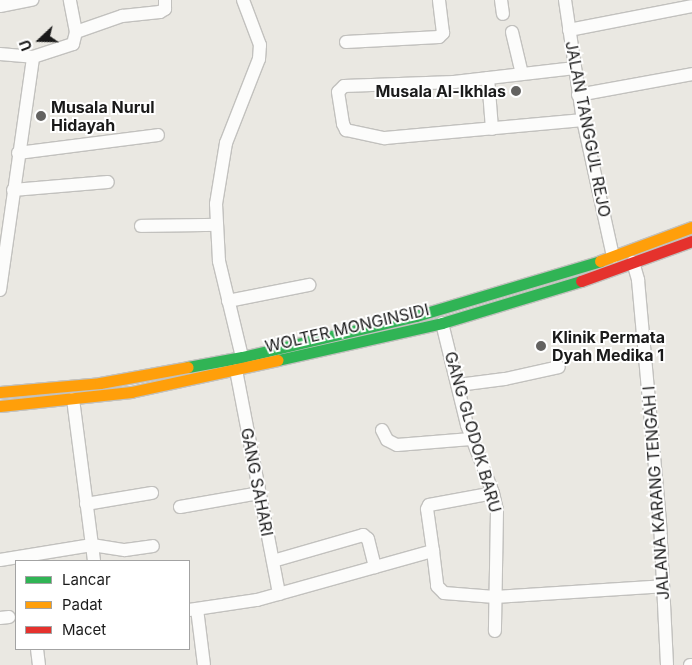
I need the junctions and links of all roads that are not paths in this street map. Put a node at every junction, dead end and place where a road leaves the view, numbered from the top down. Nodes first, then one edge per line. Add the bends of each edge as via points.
1 (32, 0) edge
2 (70, 0) edge
3 (164, 0) edge
4 (243, 0) edge
5 (439, 0) edge
6 (501, 0) edge
7 (565, 0) edge
8 (0, 6) edge
9 (692, 6) edge
10 (503, 14) dead end
11 (569, 30) junction
12 (76, 32) junction
13 (512, 32) dead end
14 (346, 42) dead end
15 (0, 54) edge
16 (33, 57) junction
17 (575, 68) junction
18 (522, 74) junction
19 (692, 74) edge
20 (488, 78) junction
21 (578, 95) junction
22 (583, 120) junction
23 (492, 129) junction
24 (158, 135) dead end
25 (18, 153) junction
26 (108, 182) dead end
27 (13, 190) junction
28 (216, 225) junction
29 (141, 226) dead end
30 (692, 228) edge
31 (692, 241) edge
32 (613, 257) junction
33 (633, 262) junction
34 (308, 285) dead end
35 (0, 290) edge
36 (228, 301) junction
37 (442, 323) junction
38 (242, 357) junction
39 (559, 367) dead end
40 (236, 370) junction
41 (458, 385) junction
42 (0, 392) edge
43 (73, 399) junction
44 (0, 406) edge
45 (382, 430) dead end
46 (471, 439) junction
47 (152, 493) dead end
48 (259, 493) junction
49 (493, 493) junction
50 (86, 504) junction
51 (180, 508) dead end
52 (92, 545) junction
53 (154, 546) dead end
54 (433, 551) junction
55 (0, 560) edge
56 (94, 560) edge
57 (273, 562) junction
58 (375, 567) junction
59 (664, 586) junction
60 (279, 594) junction
61 (495, 596) junction
62 (193, 609) edge
63 (495, 631) dead end
64 (37, 650) edge
65 (39, 665) edge
66 (204, 665) edge
67 (667, 665) edge

1 - 8 street
2 - 12 street
3 - 12 street via 165,9 160,12 122,16
4 - 28 street via 260,45 260,58 226,143 218,181
5 - 14 street via 443,33 439,37
6 - 10 street
7 - 11 street, JALAN TANGGUL REJO
9 - 11 street
11 - 17 street, JALAN TANGGUL REJO
12 - 16 street via 73,44 68,47
13 - 18 street
15 - 16 street
16 - 25 street
17 - 18 street
17 - 21 street, JALAN TANGGUL REJO
18 - 20 street
19 - 21 street
20 - 23 street
20 - 23 street via 344,86 338,92 343,127 349,131 385,138
21 - 22 street, JALAN TANGGUL REJO
22 - 23 street
22 - 32 street, JALAN TANGGUL REJO
24 - 25 street
25 - 27 street
26 - 27 street
27 - 35 street
28 - 29 street
28 - 36 street via 219,261
30 - 32 main road, WOLTER MONGINSIDI
31 - 33 main road, WOLTER MONGINSIDI
32 - 38 main road, WOLTER MONGINSIDI via 416,316
33 - 37 main road, WOLTER MONGINSIDI
33 - 59 street, JALANA KARANG TENGAH I via 638,280
34 - 36 street
36 - 38 street
37 - 40 main road, WOLTER MONGINSIDI
37 - 41 street, GANG GLODOK BARU
38 - 42 main road, WOLTER MONGINSIDI via 100,383
39 - 41 street
40 - 43 main road, WOLTER MONGINSIDI via 131,392
40 - 48 street, GANG SAHARI
41 - 46 street, GANG GLODOK BARU
43 - 44 main road, WOLTER MONGINSIDI
43 - 50 street
45 - 46 street via 387,440 397,445
46 - 49 street, GANG GLODOK BARU
47 - 50 street
48 - 51 street
48 - 57 street, GANG SAHARI
49 - 54 street via 429,505
49 - 61 street, GANG GLODOK BARU via 498,522
50 - 52 street
52 - 53 street via 125,550
52 - 55 street
52 - 56 street
54 - 58 street
54 - 61 street via 437,586 441,592
57 - 58 street via 363,535
57 - 60 street, GANG SAHARI
58 - 60 street
59 - 61 street
59 - 67 street, JALANA KARANG TENGAH I
60 - 62 street
61 - 63 street, GANG GLODOK BARU
62 - 66 street
64 - 65 street

